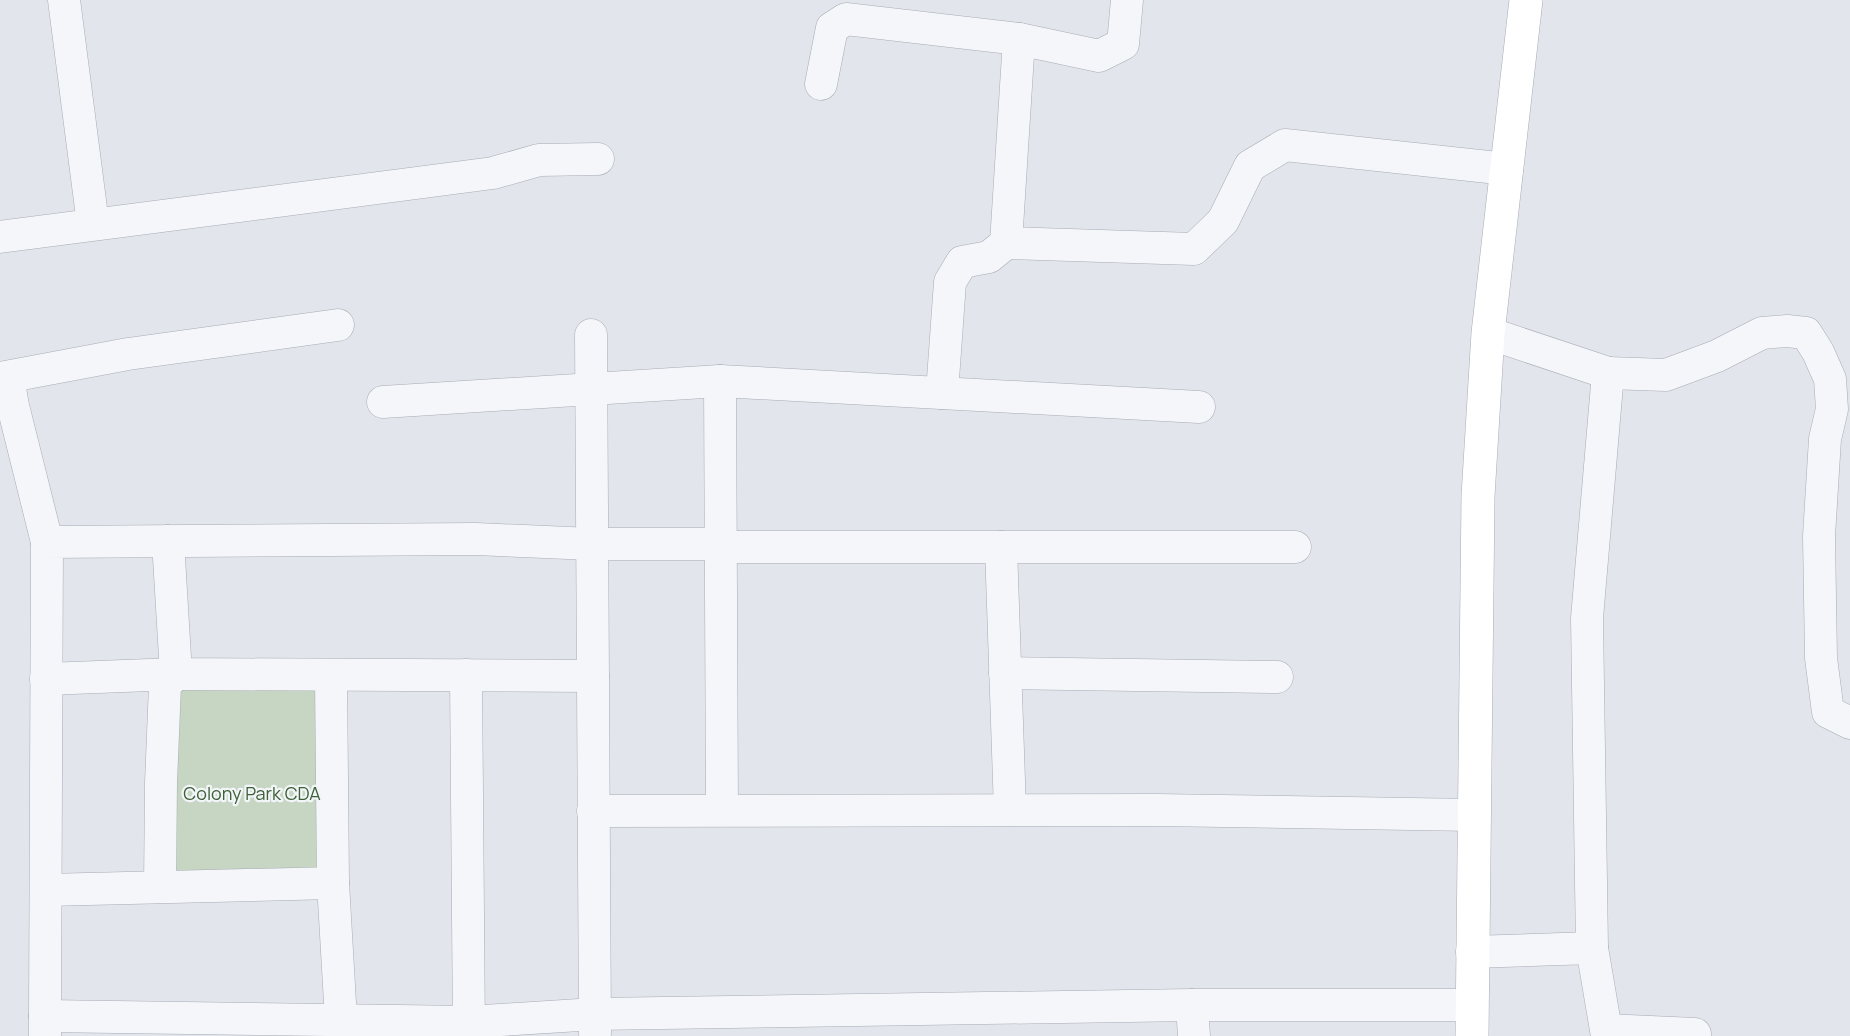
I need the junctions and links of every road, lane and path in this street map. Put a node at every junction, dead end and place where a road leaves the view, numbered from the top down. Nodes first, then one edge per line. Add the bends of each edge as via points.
1 (64, 0) edge
2 (1127, 0) edge
3 (1526, 0) edge
4 (1020, 39) junction
5 (821, 84) dead end
6 (598, 159) dead end
7 (1507, 169) junction
8 (93, 224) junction
9 (0, 237) edge
10 (1006, 243) junction
11 (338, 325) dead end
12 (1488, 333) junction
13 (591, 335) dead end
14 (1608, 373) junction
15 (4, 378) edge
16 (720, 381) junction
17 (591, 388) junction
18 (942, 393) junction
19 (383, 402) dead end
20 (1199, 407) dead end
21 (168, 541) junction
22 (47, 542) junction
23 (592, 544) junction
24 (721, 544) junction
25 (1001, 547) junction
26 (1295, 547) dead end
27 (1005, 672) junction
28 (176, 674) junction
29 (330, 675) junction
30 (466, 675) junction
31 (593, 676) junction
32 (1277, 677) dead end
33 (46, 679) junction
34 (1850, 723) edge
35 (722, 810) junction
36 (1010, 810) junction
37 (593, 811) junction
38 (1474, 815) junction
39 (333, 883) junction
40 (160, 887) junction
41 (45, 890) junction
42 (1592, 948) junction
43 (1472, 952) junction
44 (1192, 1005) junction
45 (341, 1020) junction
46 (1472, 1021) edge
47 (595, 1025) edge
48 (45, 1026) edge
49 (469, 1029) edge
50 (1194, 1036) edge
51 (1695, 1036) edge

1 - 8 street
2 - 4 street via 1123,44 1099,56
3 - 7 street
4 - 5 street via 846,19 832,28
4 - 10 street
6 - 8 street via 539,160 493,173
7 - 10 street via 1285,145 1250,166 1223,221 1194,249
7 - 12 street
8 - 9 street
10 - 18 street via 989,257 962,261 950,282
11 - 15 street via 128,354
12 - 14 street
12 - 38 street via 1478,496
13 - 17 street
14 - 34 street via 1666,375 1717,356 1762,333 1806,333 1830,379 1832,409 1825,439 1819,536 1821,658 1828,712
14 - 42 street via 1587,618
15 - 22 street
16 - 17 street
16 - 18 street
16 - 24 street
17 - 19 street
17 - 23 street
18 - 20 street
21 - 22 street
21 - 23 street via 476,539
21 - 28 street
22 - 33 street
23 - 24 street
23 - 31 street
24 - 25 street
24 - 35 street
25 - 26 street
25 - 27 street
27 - 32 street
27 - 36 street
28 - 29 street
28 - 33 street
28 - 40 street via 165,685
29 - 30 street
29 - 39 street
30 - 31 street
30 - 49 street
31 - 37 street
33 - 41 street
35 - 36 street
35 - 37 street
36 - 38 street
37 - 47 street
38 - 43 street
39 - 40 street
39 - 45 street
40 - 41 street
41 - 48 street
42 - 43 street
42 - 51 street via 1606,1030
43 - 46 street
44 - 46 street
44 - 47 street
44 - 50 street
45 - 48 street
45 - 49 street
47 - 49 street

